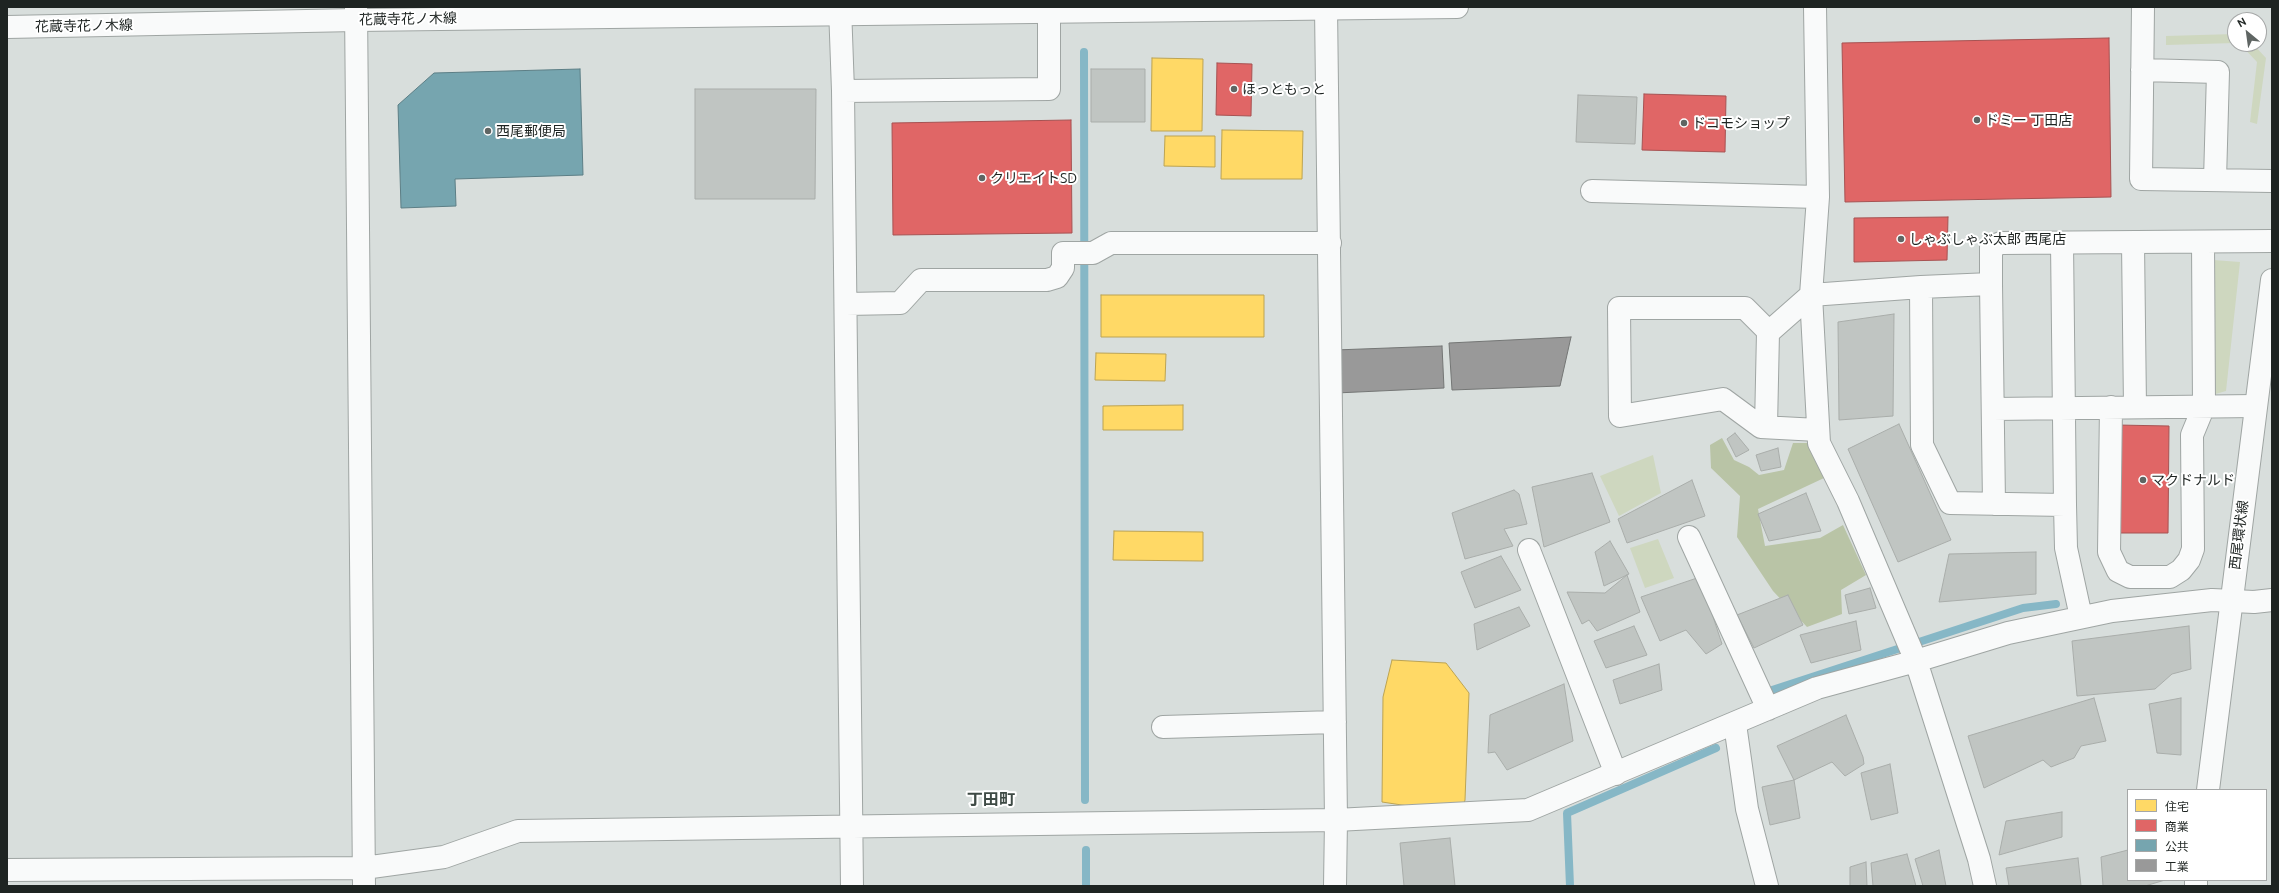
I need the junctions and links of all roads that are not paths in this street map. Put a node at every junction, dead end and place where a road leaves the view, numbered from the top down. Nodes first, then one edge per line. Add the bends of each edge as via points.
1 (1457, 7) edge
2 (1815, 7) edge
3 (2143, 7) edge
4 (1326, 8) edge
5 (840, 11) edge
6 (1049, 12) junction
7 (356, 13) edge
8 (7, 27) edge
9 (2142, 70) junction
10 (843, 91) junction
11 (2215, 180) junction
12 (2272, 181) edge
13 (1592, 191) dead end
14 (1818, 197) junction
15 (2272, 241) edge
16 (2133, 242) junction
17 (2203, 242) junction
18 (1330, 243) junction
19 (2062, 243) junction
20 (2272, 280) edge
21 (1991, 284) junction
22 (1921, 287) junction
23 (1811, 295) junction
24 (846, 304) junction
25 (2270, 312) edge
26 (1768, 332) junction
27 (2204, 406) junction
28 (2255, 406) junction
29 (2111, 407) junction
30 (2135, 407) junction
31 (2064, 408) junction
32 (1993, 409) junction
33 (1766, 427) junction
34 (1818, 430) junction
35 (1994, 504) junction
36 (2064, 505) junction
37 (1689, 537) dead end
38 (1529, 550) dead end
39 (2272, 600) edge
40 (2232, 601) junction
41 (2081, 617) junction
42 (1914, 656) junction
43 (1768, 709) junction
44 (1335, 722) junction
45 (1735, 724) junction
46 (1163, 727) dead end
47 (1616, 774) junction
48 (2208, 789) edge
49 (1336, 820) junction
50 (852, 827) junction
51 (7, 870) edge
52 (364, 877) edge
53 (852, 886) edge
54 (1335, 886) edge
55 (1767, 886) edge
56 (1985, 886) edge

1 - 4 street, 花蔵寺花ノ木線
2 - 14 street
3 - 9 street
4 - 6 street, 花蔵寺花ノ木線
4 - 18 street
5 - 6 street, 花蔵寺花ノ木線
5 - 7 street, 花蔵寺花ノ木線
5 - 10 street
6 - 10 street via 1049,89
7 - 8 street, 花蔵寺花ノ木線
7 - 52 street
9 - 11 street via 2141,179
9 - 11 street via 2218,72
10 - 24 street
11 - 12 street
13 - 14 street
14 - 23 street
15 - 17 street
16 - 17 street
16 - 19 street
16 - 30 street
17 - 27 street
18 - 24 street via 1112,243 1086,253 1064,253 1063,268 1057,277 1047,280 921,280 900,303
18 - 44 street
19 - 21 street via 2001,243 1991,247
19 - 31 street
20 - 25 street, 西尾環状線
21 - 22 street
21 - 32 street
22 - 23 street
22 - 35 street via 1922,445 1950,503
23 - 26 street
23 - 34 street
24 - 50 street
25 - 28 street, 西尾環状線
26 - 33 street
26 - 33 street via 1745,308 1619,308 1620,416 1723,399 1761,427
27 - 28 street
27 - 29 street via 2192,435 2193,549 2181,570 2170,577 2130,576 2118,571 2109,552
27 - 30 street
28 - 40 street, 西尾環状線
29 - 30 street
29 - 31 street
31 - 32 street
31 - 36 street
32 - 35 street
33 - 34 street
34 - 42 street via 1819,443 1848,501
35 - 36 street
36 - 41 street via 2066,548
37 - 43 street
38 - 47 street
39 - 40 street
40 - 41 street via 2212,600
40 - 48 street, 西尾環状線
41 - 42 street
42 - 43 street via 1817,688
42 - 56 street via 1979,859
43 - 45 street
44 - 46 street
44 - 49 street
45 - 47 street
45 - 55 street via 1746,809
47 - 49 street via 1528,810
49 - 50 street
49 - 54 street
50 - 52 street via 518,831 444,857
50 - 53 street
51 - 52 street

